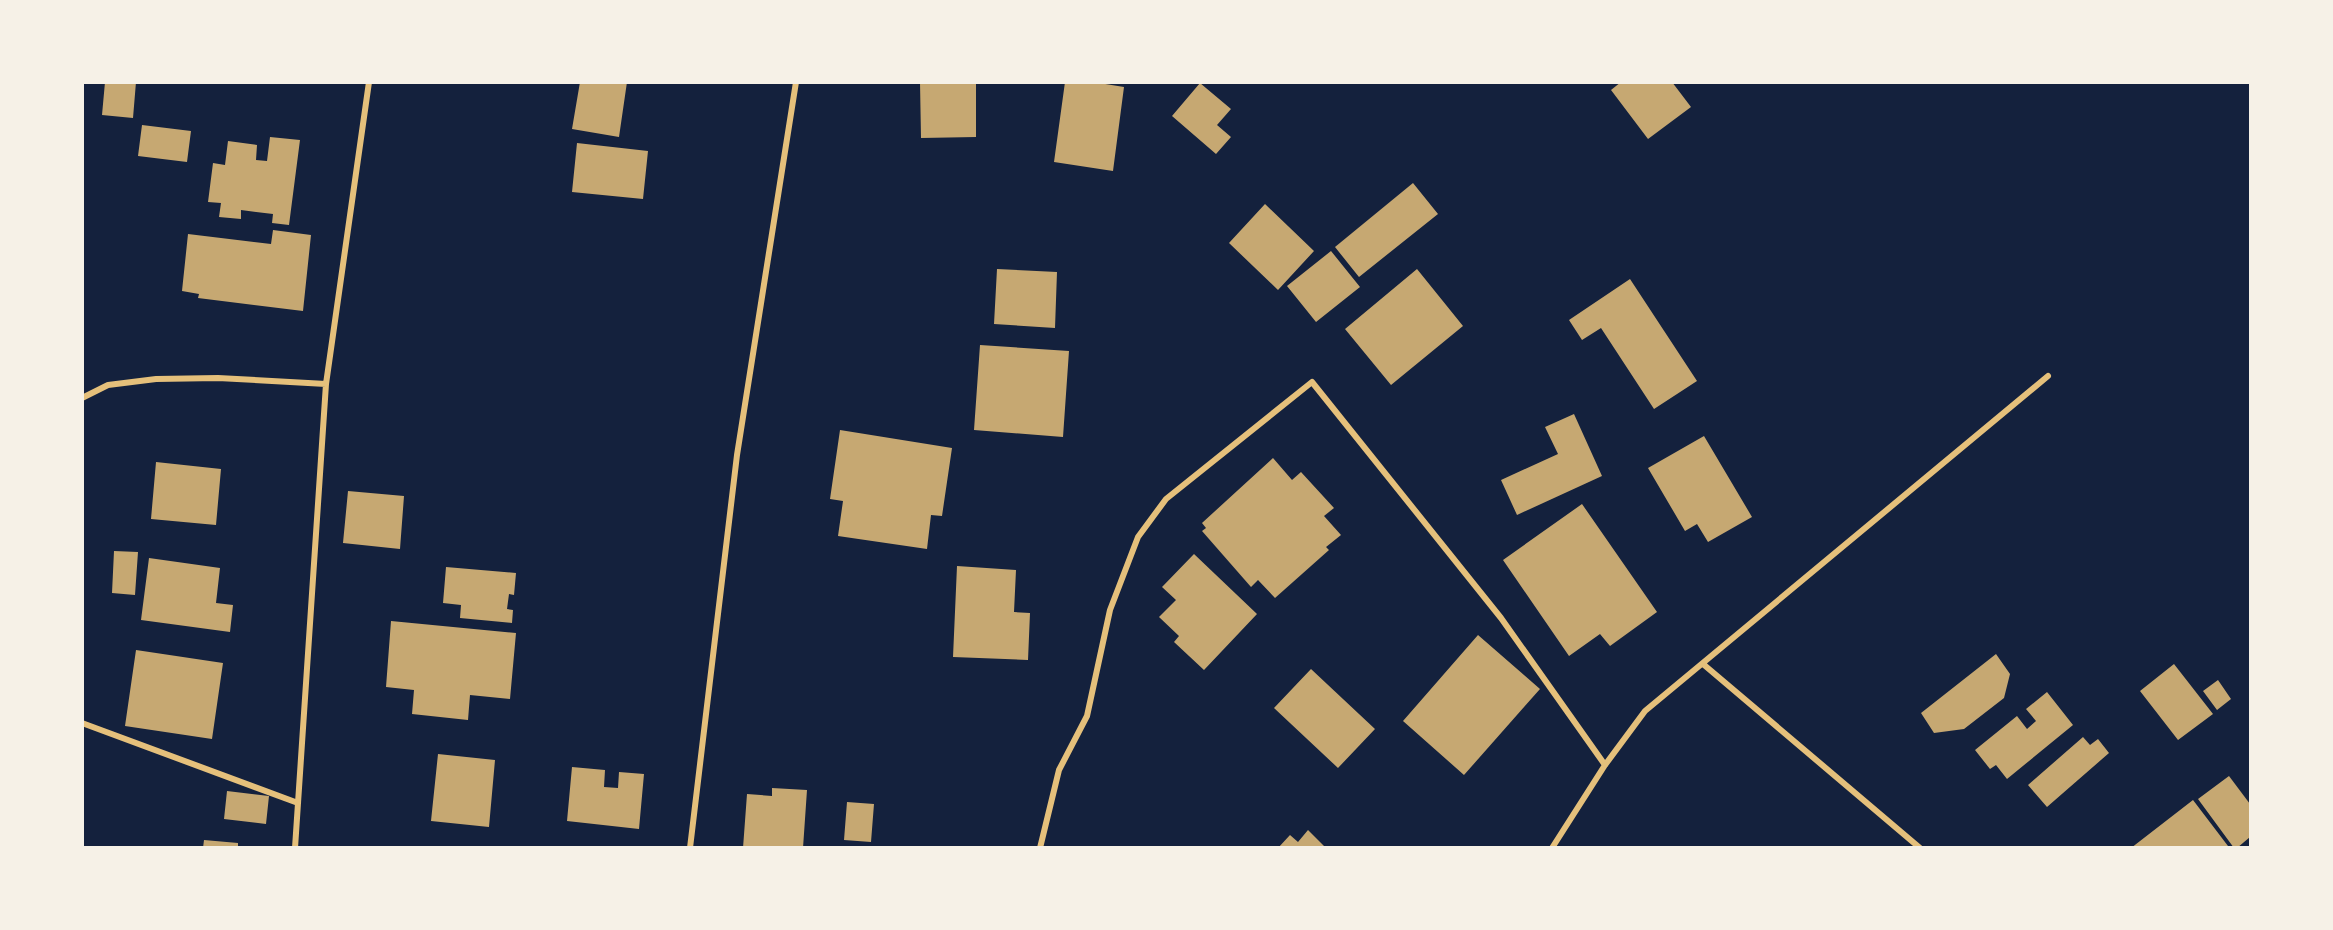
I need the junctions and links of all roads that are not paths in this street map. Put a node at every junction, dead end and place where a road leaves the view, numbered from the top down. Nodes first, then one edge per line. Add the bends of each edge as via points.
1 (369, 82) edge
2 (796, 82) edge
3 (2048, 376) dead end
4 (326, 384) junction
5 (82, 398) edge
6 (1702, 664) junction
7 (82, 723) edge
8 (1605, 765) junction
9 (298, 803) junction
10 (295, 848) edge
11 (690, 848) edge
12 (1040, 848) edge
13 (1552, 848) edge
14 (1920, 848) edge

1 - 4 street
2 - 11 street via 737,455
3 - 6 street
4 - 5 street via 156,379 108,385
4 - 9 street
6 - 8 street via 1645,711
6 - 14 street
7 - 9 street
8 - 12 street via 1502,618 1312,382 1166,500 1138,537 1110,610 1087,716 1059,770
8 - 13 street
9 - 10 street

